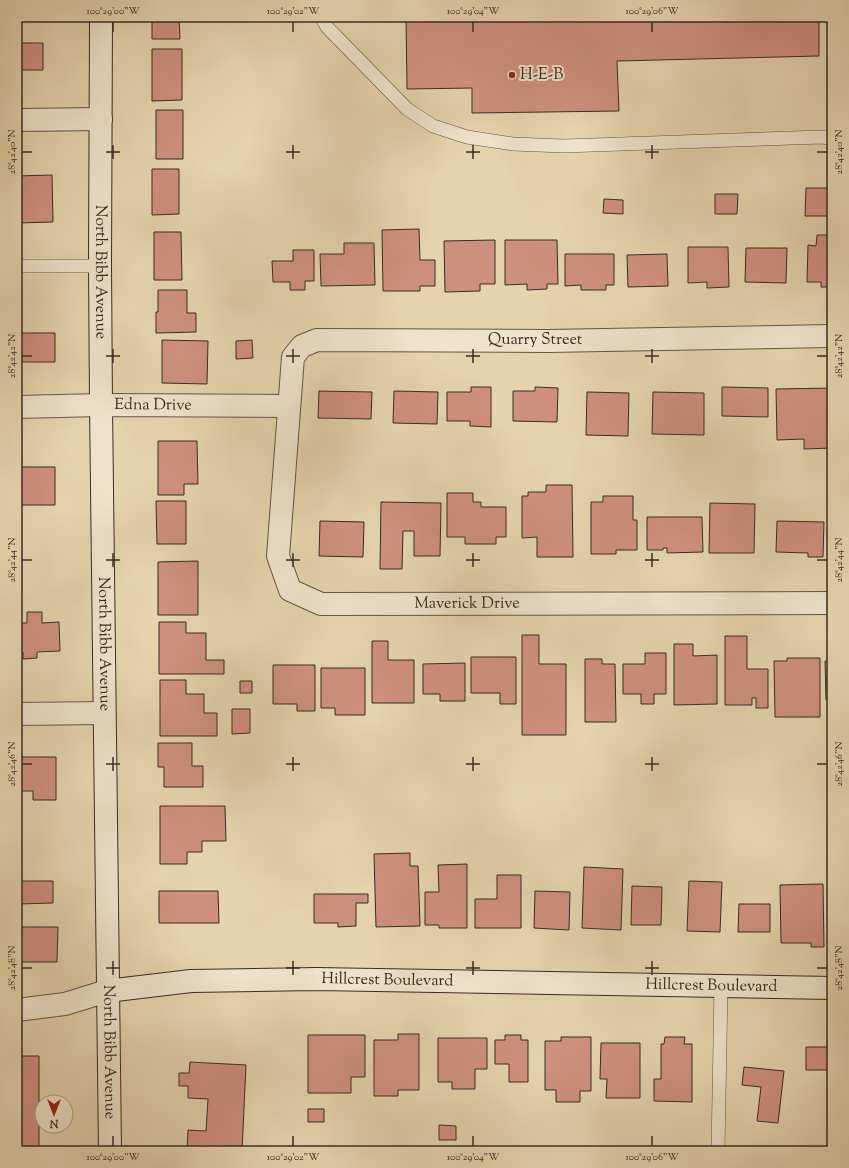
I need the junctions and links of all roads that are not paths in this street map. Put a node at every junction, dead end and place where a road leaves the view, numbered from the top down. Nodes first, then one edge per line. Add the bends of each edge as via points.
1 (101, 17) edge
2 (321, 17) edge
3 (101, 119) junction
4 (17, 120) edge
5 (832, 138) edge
6 (17, 266) edge
7 (100, 266) junction
8 (832, 336) edge
9 (101, 404) junction
10 (288, 406) junction
11 (17, 407) edge
12 (832, 603) edge
13 (104, 713) junction
14 (17, 714) edge
15 (721, 987) junction
16 (832, 988) edge
17 (107, 991) junction
18 (17, 1010) edge
19 (110, 1151) edge
20 (718, 1151) edge

1 - 3 street, North Bibb Avenue
2 - 5 lane via 407,109 432,126 467,138 512,144 564,146
3 - 4 street
3 - 7 street, North Bibb Avenue
6 - 7 lane
7 - 9 street, North Bibb Avenue
8 - 10 street, Quarry Street via 547,341 317,340 302,346 293,357
9 - 10 street, Edna Drive
9 - 11 street, Edna Drive
9 - 13 street, North Bibb Avenue
10 - 12 street, Maverick Drive via 278,556 290,590 321,604
13 - 14 street
13 - 17 street, North Bibb Avenue
15 - 16 street, Hillcrest Boulevard
15 - 17 street, Hillcrest Boulevard via 317,980 191,981
15 - 20 lane
17 - 18 street, Hillcrest Boulevard via 65,1004
17 - 19 street, North Bibb Avenue

